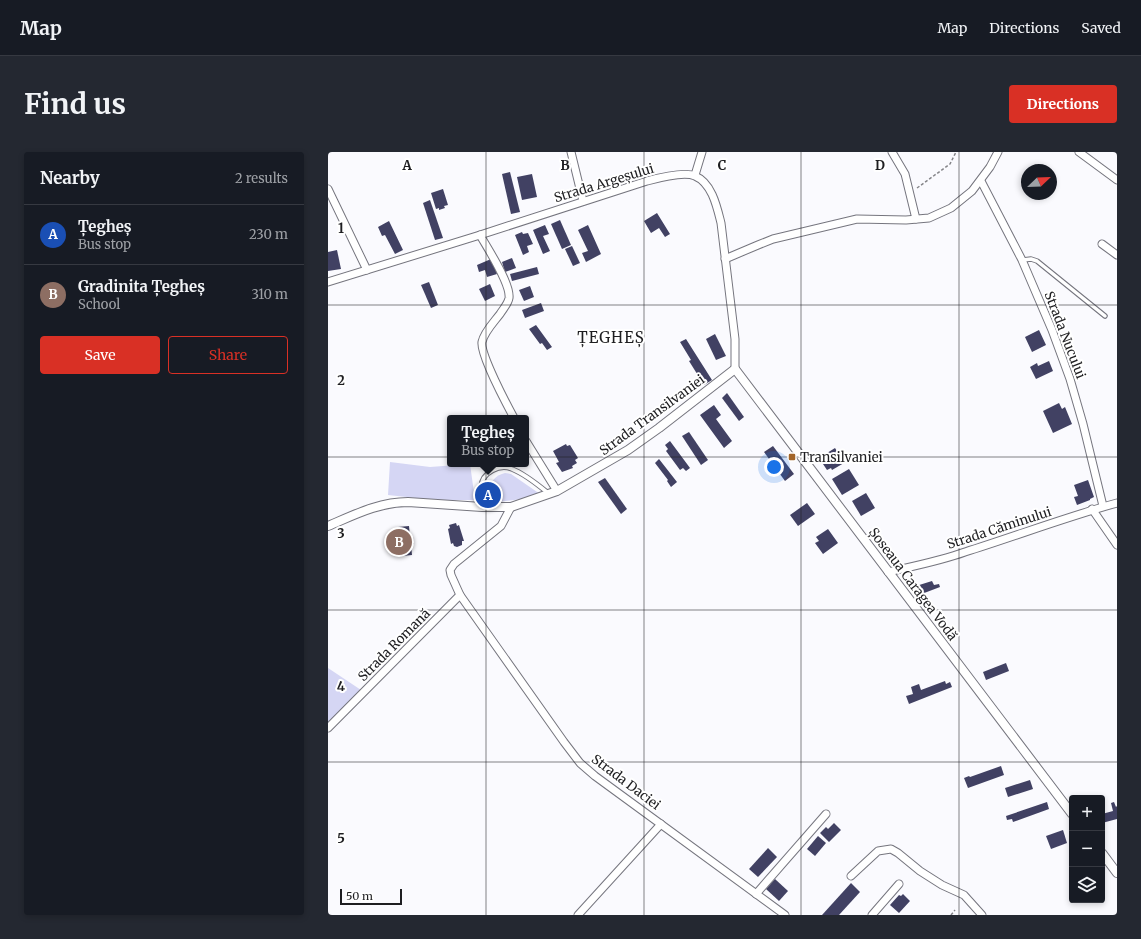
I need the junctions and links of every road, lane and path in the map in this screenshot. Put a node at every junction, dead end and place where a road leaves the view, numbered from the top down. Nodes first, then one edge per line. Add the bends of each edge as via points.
1 (571, 152) edge
2 (702, 152) edge
3 (892, 152) edge
4 (956, 152) edge
5 (998, 152) edge
6 (1079, 152) edge
7 (695, 175) junction
8 (1117, 180) edge
9 (981, 181) junction
10 (328, 188) edge
11 (910, 192) junction
12 (583, 201) junction
13 (916, 219) junction
14 (480, 235) junction
15 (1102, 244) dead end
16 (1117, 255) edge
17 (725, 259) junction
18 (1022, 260) junction
19 (367, 270) junction
20 (328, 282) edge
21 (1104, 316) dead end
22 (735, 369) junction
23 (512, 415) edge
24 (529, 447) edge
25 (553, 492) junction
26 (1117, 503) edge
27 (1103, 506) junction
28 (488, 507) junction
29 (511, 507) junction
30 (1092, 509) junction
31 (328, 526) edge
32 (1117, 545) edge
33 (888, 572) junction
34 (460, 595) junction
35 (328, 728) edge
36 (1069, 810) edge
37 (826, 814) dead end
38 (661, 824) junction
39 (1105, 857) edge
40 (1117, 873) edge
41 (851, 876) dead end
42 (899, 884) dead end
43 (756, 894) junction
44 (955, 910) dead end
45 (578, 915) edge
46 (785, 915) edge
47 (872, 915) edge
48 (951, 915) edge
49 (982, 915) edge

1 - 12 street
2 - 7 street
3 - 11 street
4 - 11 path via 950,164
5 - 9 street
6 - 8 street
7 - 12 street, Strada Argeșului via 667,176
7 - 17 street via 703,181 716,205
9 - 13 street via 951,208 929,218
9 - 18 street, Strada Nucului
10 - 19 street
11 - 13 street
12 - 14 street, Strada Argeșului
13 - 17 street via 869,218 844,222 758,244
14 - 19 street, Strada Argeșului
14 - 23 street via 509,292 509,299 484,337 482,347 499,390
15 - 16 street
17 - 22 street via 735,339
18 - 21 lane via 1038,261
18 - 27 street, Strada Nucului via 1070,379
19 - 20 street, Strada Argeșului
22 - 25 street, Strada Transilvaniei via 628,450
22 - 33 street, Șoseaua Caragea Vodă
24 - 25 street
25 - 28 lane via 510,468 496,468 487,475 481,486
25 - 29 street, Strada Transilvaniei
26 - 27 street, Strada Căminului
27 - 30 street, Strada Căminului
28 - 29 street, Strada Transilvaniei
28 - 31 street, Strada Transilvaniei via 395,502 365,510
29 - 34 street, Strada Daciei via 501,526 450,570
30 - 32 street
30 - 33 street, Strada Căminului via 964,553
33 - 36 street, Șoseaua Caragea Vodă
34 - 35 street, Strada Romană
34 - 38 street, Strada Daciei via 580,763
37 - 43 street
38 - 43 street, Strada Daciei
38 - 45 street
39 - 40 street
41 - 49 street via 878,851 891,849 942,885 964,895
42 - 47 street
43 - 46 street, Strada Daciei
44 - 48 path

